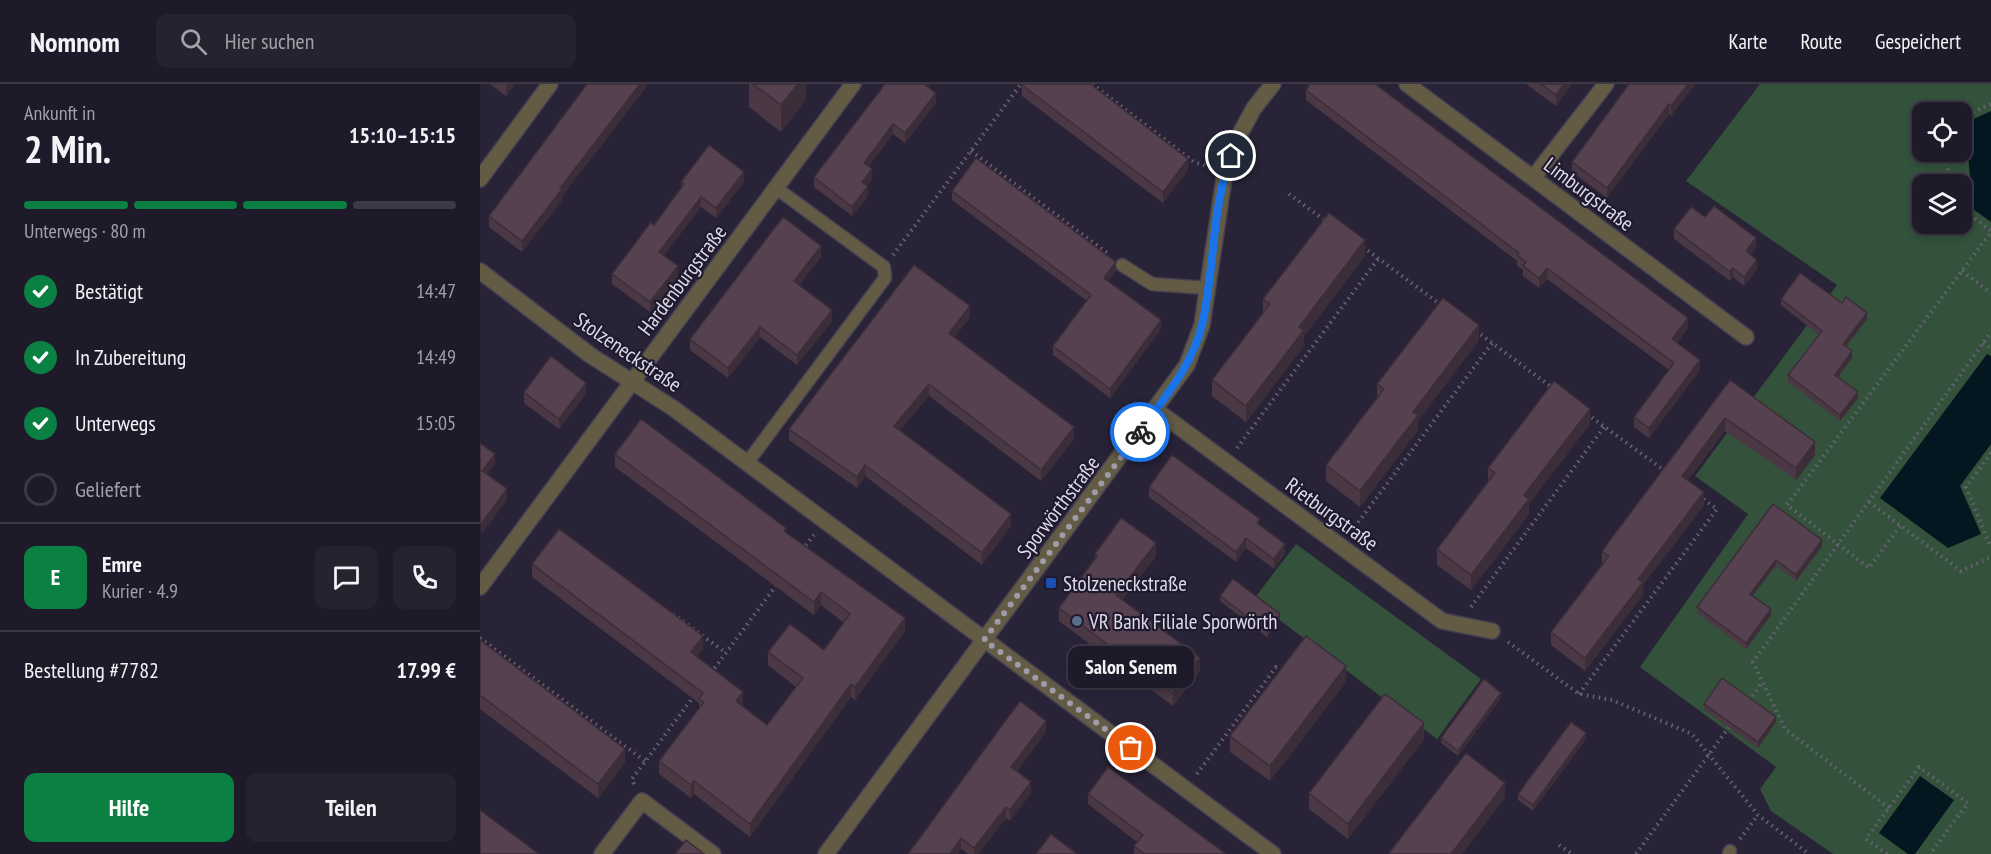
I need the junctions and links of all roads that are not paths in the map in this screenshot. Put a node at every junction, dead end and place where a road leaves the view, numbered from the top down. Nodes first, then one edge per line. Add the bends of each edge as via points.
1 (550, 84) edge
2 (853, 84) edge
3 (1273, 84) edge
4 (1407, 84) edge
5 (1606, 84) edge
6 (1533, 178) junction
7 (480, 179) edge
8 (776, 188) junction
9 (1122, 265) road end
10 (480, 271) edge
11 (1207, 288) junction
12 (1746, 337) dead end
13 (632, 382) junction
14 (1156, 410) junction
15 (747, 463) junction
16 (480, 587) edge
17 (1492, 631) road end
18 (984, 640) junction
19 (602, 854) edge
20 (712, 854) edge
21 (826, 854) edge
22 (1274, 854) edge

1 - 7 street
2 - 8 street, Hardenburgstraße
3 - 11 street, Sporwörthstraße via 1254,108 1225,172
4 - 6 street, Limburgstraße
5 - 6 street
6 - 12 street, Limburgstraße
8 - 13 street, Hardenburgstraße
8 - 15 lane via 884,267 885,278
9 - 11 lane via 1152,284
10 - 13 street, Stolzeneckstraße
11 - 14 street, Sporwörthstraße via 1202,325 1187,365
13 - 15 street, Stolzeneckstraße
13 - 16 street, Hardenburgstraße
14 - 17 street, Rietburgstraße via 1442,621
14 - 18 street, Sporwörthstraße
15 - 18 street, Stolzeneckstraße
18 - 21 street, Sporwörthstraße
18 - 22 street, Stolzeneckstraße
19 - 20 street via 642,801

